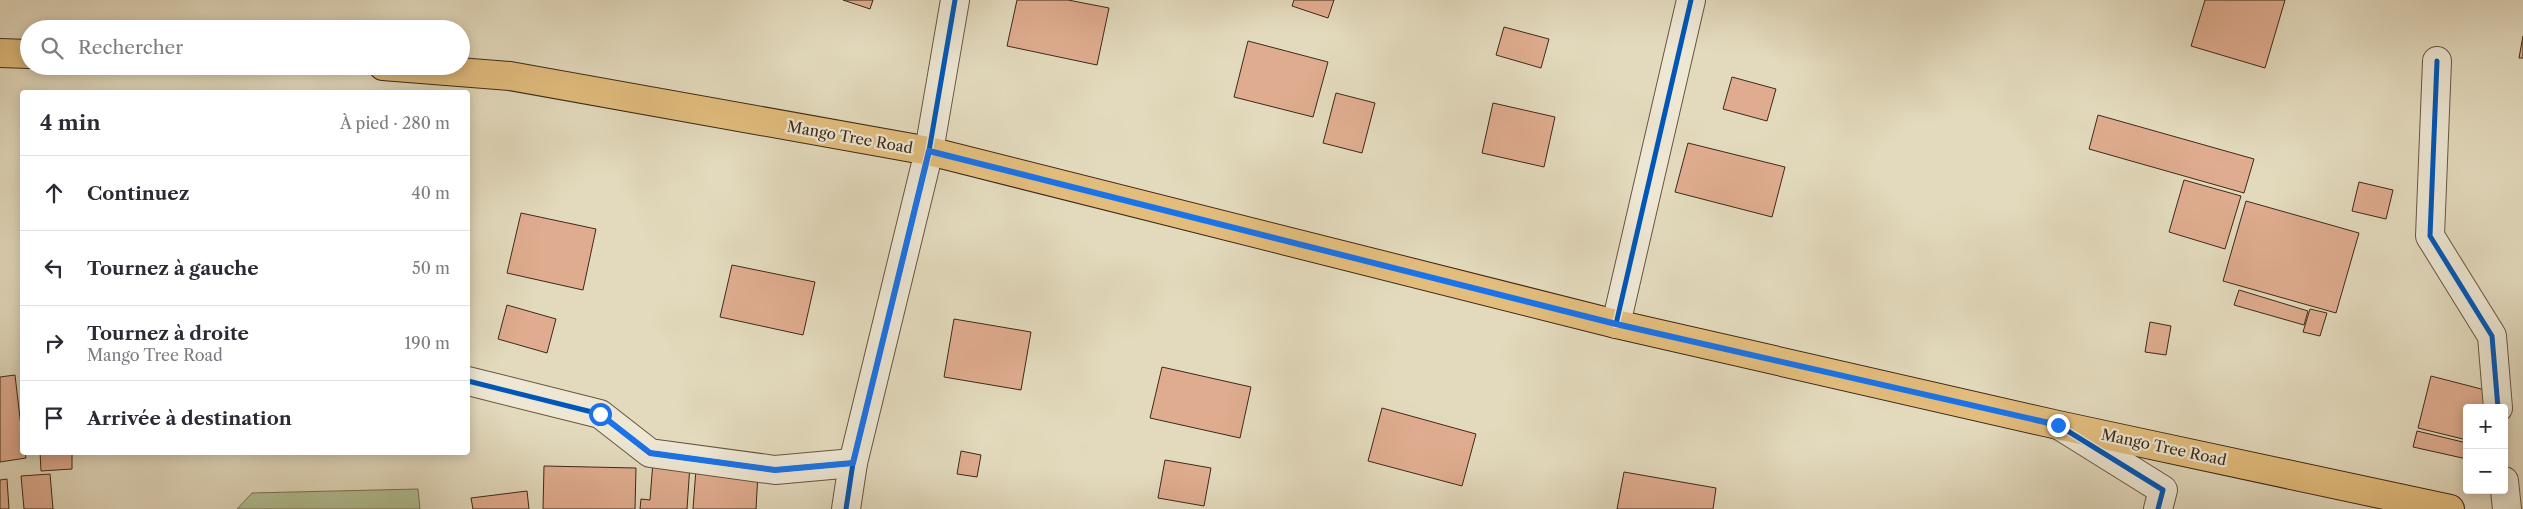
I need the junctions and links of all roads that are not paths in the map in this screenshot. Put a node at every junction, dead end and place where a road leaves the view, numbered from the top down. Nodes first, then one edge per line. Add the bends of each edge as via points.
1 (955, 0) edge
2 (1691, 0) edge
3 (0, 53) edge
4 (20, 54) edge
5 (2437, 60) dead end
6 (470, 73) edge
7 (929, 151) junction
8 (1616, 324) junction
9 (470, 382) edge
10 (2498, 404) edge
11 (2058, 425) junction
12 (853, 463) junction
13 (2505, 494) edge
14 (846, 509) edge
15 (2158, 509) edge
16 (2450, 509) edge
17 (2507, 509) edge

1 - 7 street
2 - 8 street
3 - 4 main road
5 - 10 street via 2430,236 2492,336
6 - 7 main road, Mango Tree Road via 510,76
7 - 8 main road, Mango Tree Road
7 - 12 street
8 - 11 main road, Mango Tree Road
9 - 12 street via 600,414 650,453 775,470
11 - 15 street via 2163,490
11 - 16 main road, Mango Tree Road
12 - 14 street
13 - 17 street

